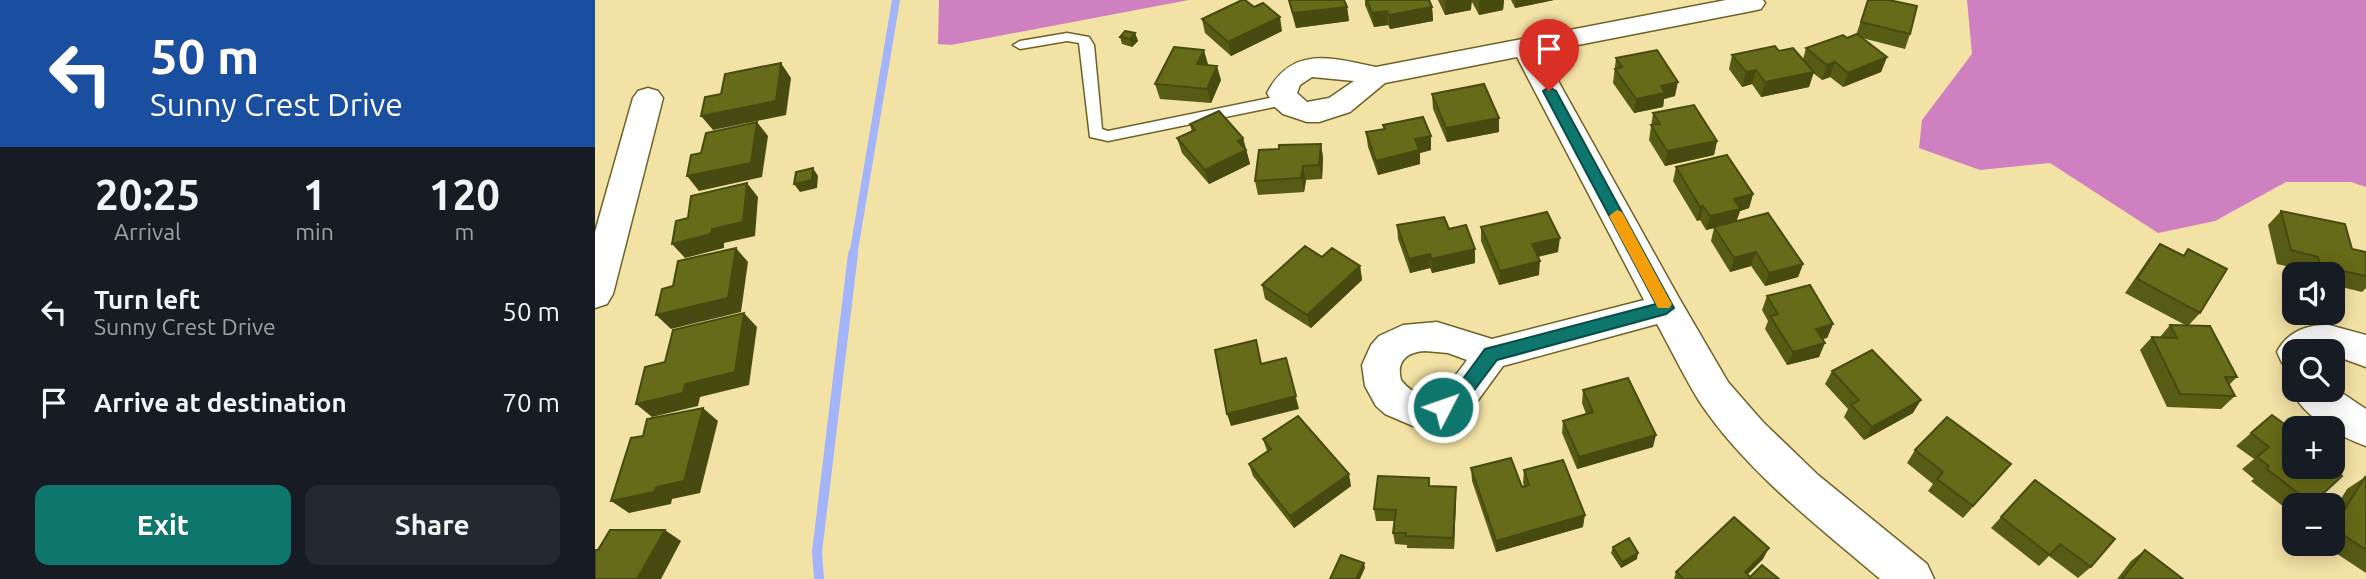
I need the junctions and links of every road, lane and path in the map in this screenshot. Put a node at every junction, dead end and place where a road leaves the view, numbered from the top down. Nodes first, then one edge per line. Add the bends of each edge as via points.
1 (1752, 3) dead end
2 (1020, 45) dead end
3 (1526, 48) junction
4 (1376, 76) junction
5 (648, 98) dead end
6 (1284, 100) junction
7 (595, 294) edge
8 (1666, 308) junction
9 (2345, 344) edge
10 (2366, 352) edge
11 (1491, 354) dead end
12 (2324, 402) edge
13 (2366, 429) edge
14 (1912, 579) edge

1 - 3 street
2 - 6 lane via 1067,37 1084,40 1095,133 1099,135
3 - 4 street
3 - 8 street
4 - 6 street via 1331,109 1304,112
4 - 6 street via 1304,69 1285,83
5 - 7 street
8 - 11 street
8 - 14 street via 1715,393 1749,435
9 - 10 street
12 - 13 street

